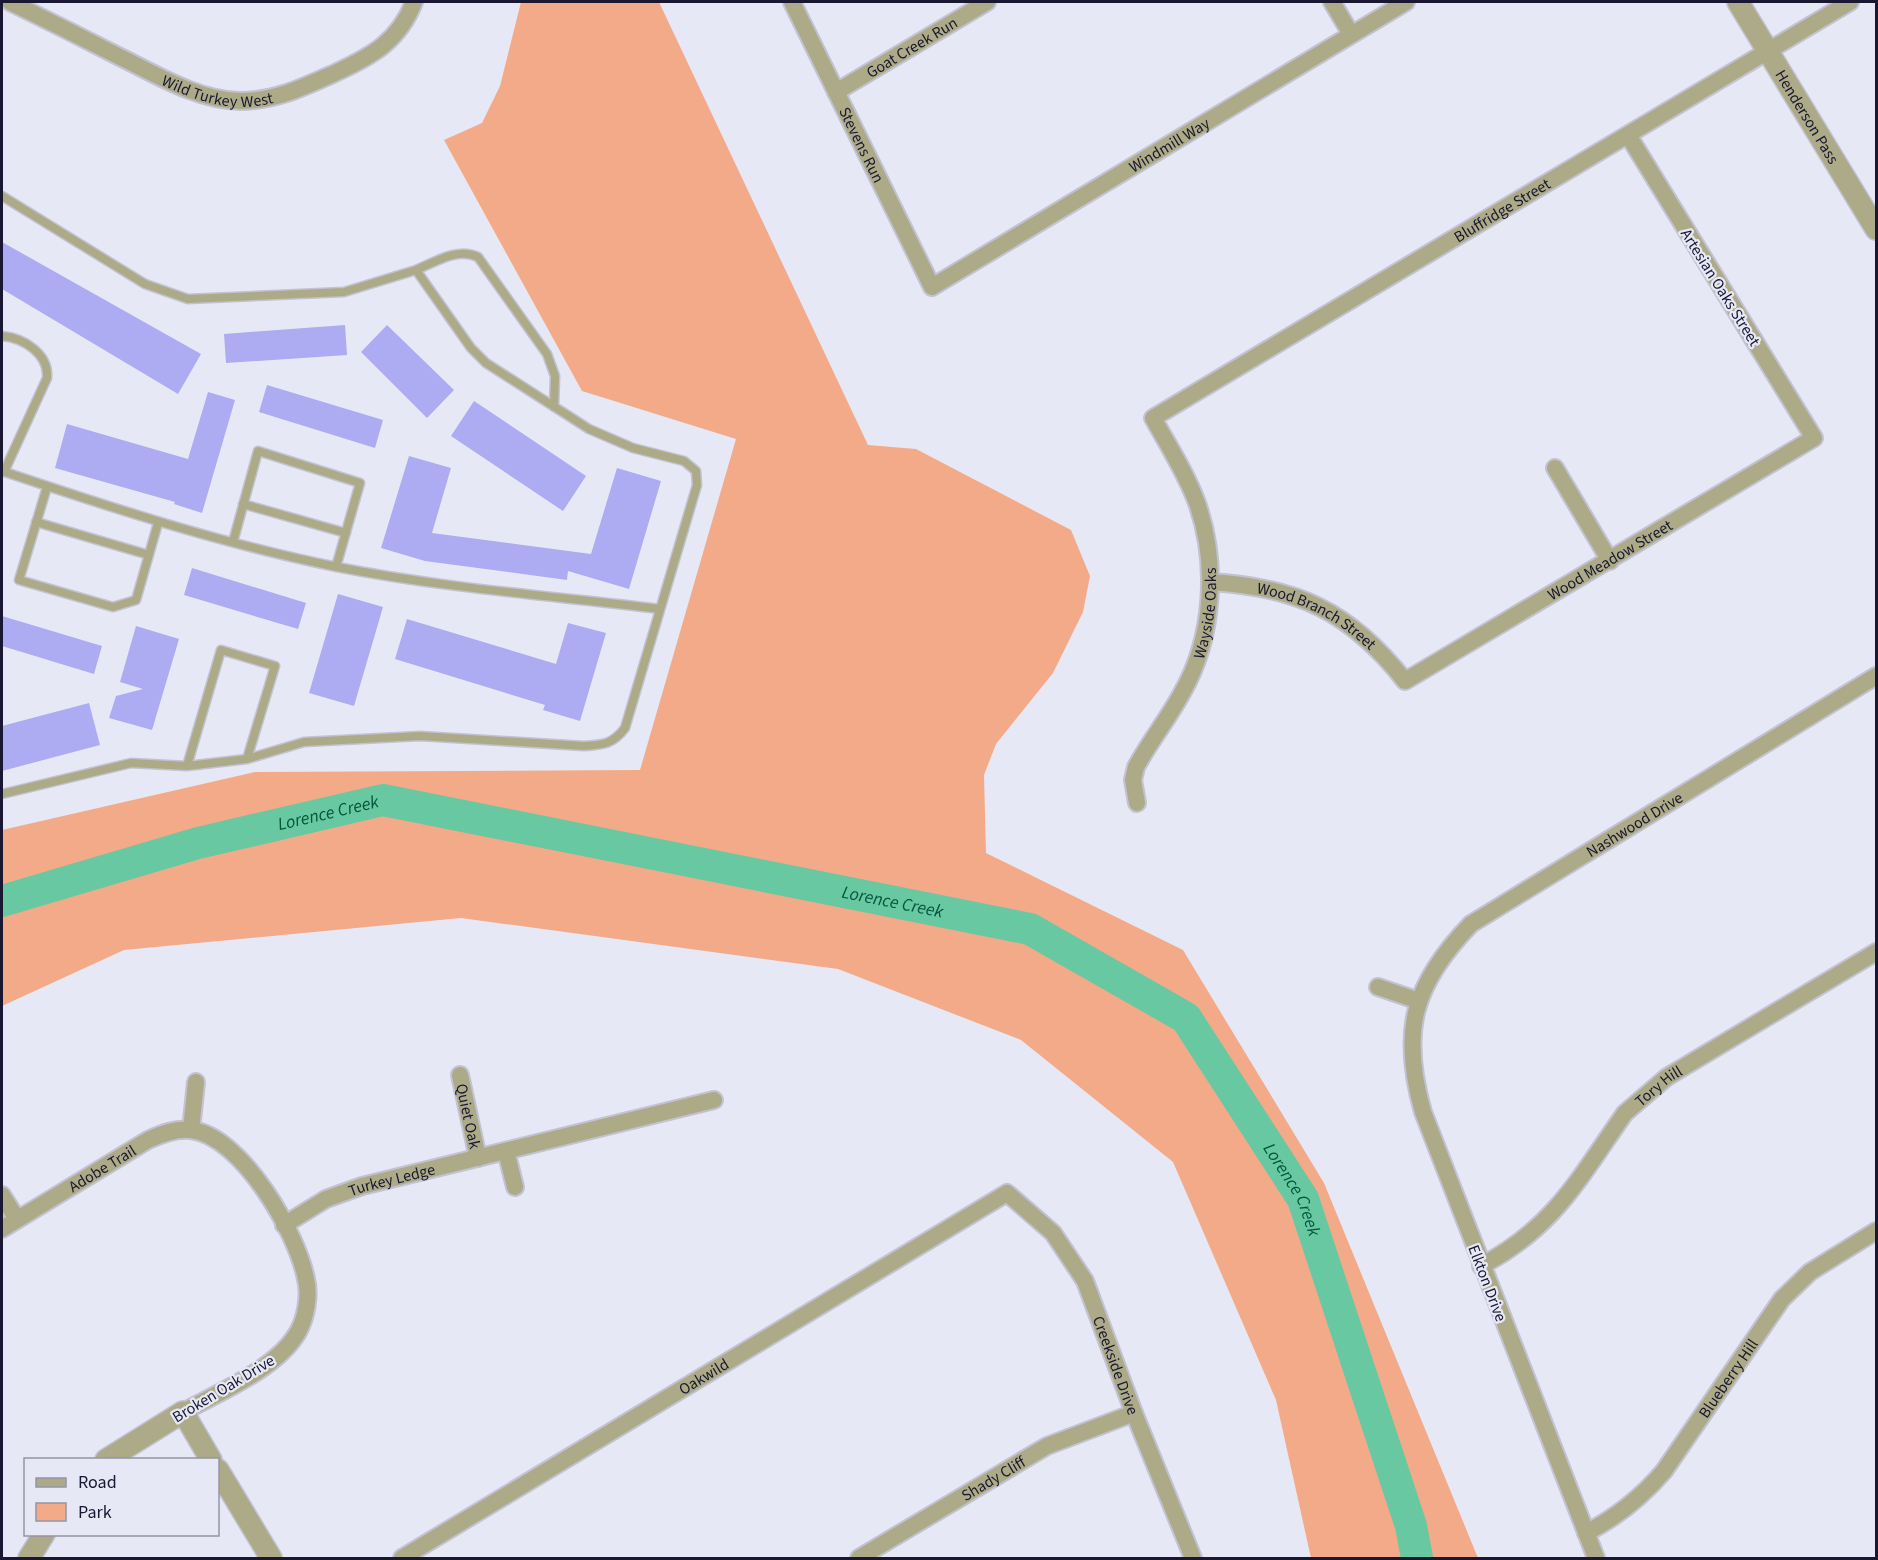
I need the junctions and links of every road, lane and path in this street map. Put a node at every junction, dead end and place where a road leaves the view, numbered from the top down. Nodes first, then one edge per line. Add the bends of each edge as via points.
1 (792, 2) edge
2 (987, 2) edge
3 (1332, 2) edge
4 (1406, 2) edge
5 (1738, 2) edge
6 (1850, 2) edge
7 (21, 4) edge
8 (413, 5) edge
9 (1352, 34) junction
10 (1767, 51) junction
11 (836, 92) junction
12 (1628, 135) junction
13 (2, 196) edge
14 (1876, 229) edge
15 (416, 270) junction
16 (932, 287) joint
17 (2, 336) edge
18 (554, 407) junction
19 (1153, 418) joint
20 (1814, 438) joint
21 (1555, 468) dead end
22 (3, 472) edge
23 (47, 487) junction
24 (243, 504) junction
25 (36, 522) junction
26 (158, 523) junction
27 (346, 533) junction
28 (233, 542) junction
29 (148, 555) junction
30 (1610, 561) junction
31 (336, 567) junction
32 (1210, 582) junction
33 (660, 609) junction
34 (1876, 676) edge
35 (1405, 681) joint
36 (247, 759) junction
37 (187, 766) junction
38 (2, 794) edge
39 (1137, 803) dead end
40 (1876, 952) edge
41 (1378, 987) dead end
42 (1419, 1001) junction
43 (460, 1075) dead end
44 (196, 1082) dead end
45 (714, 1100) dead end
46 (191, 1130) junction
47 (506, 1151) junction
48 (478, 1158) junction
49 (515, 1187) dead end
50 (1007, 1193) joint
51 (2, 1195) edge
52 (17, 1219) junction
53 (284, 1225) junction
54 (2, 1229) edge
55 (1876, 1231) edge
56 (1481, 1266) junction
57 (183, 1412) junction
58 (1134, 1413) junction
59 (109, 1458) edge
60 (210, 1458) edge
61 (219, 1472) edge
62 (1586, 1533) junction
63 (43, 1536) edge
64 (29, 1558) edge
65 (270, 1558) edge
66 (402, 1558) edge
67 (859, 1558) edge
68 (1193, 1558) edge
69 (1596, 1558) edge

1 - 11 street, Stevens Run
2 - 11 street, Goat Creek Run
3 - 9 street
4 - 9 street, Windmill Way
5 - 10 street, Henderson Pass
6 - 10 street, Bluffridge Street
7 - 8 street, Wild Turkey West via 174,84 207,96 241,101 293,92 354,64 388,44
9 - 16 street, Windmill Way
10 - 12 street, Bluffridge Street
10 - 14 street, Henderson Pass
11 - 16 street, Stevens Run
12 - 19 street, Bluffridge Street
12 - 20 street, Artesian Oaks Street
13 - 15 lane via 145,284 188,299 344,292
15 - 18 lane via 486,363
15 - 18 lane via 457,254 469,252 478,257 547,354 555,376
17 - 22 lane via 38,352 48,366 47,378
18 - 33 lane via 589,429 633,448 684,461 696,471 697,485
19 - 32 street, Wayside Oaks via 1197,504
20 - 30 street, Wood Meadow Street
21 - 30 street
22 - 23 lane
23 - 25 lane
23 - 26 lane
24 - 27 lane
24 - 27 lane via 258,450 360,483
24 - 28 lane
25 - 29 lane
25 - 29 lane via 20,580 113,607 136,600
26 - 28 lane
26 - 29 lane
27 - 31 lane
28 - 31 lane
30 - 35 street, Wood Meadow Street
31 - 33 lane
32 - 35 street, Wood Branch Street via 1281,591 1319,607 1376,646
32 - 39 street, Wayside Oaks via 1201,648 1183,693 1136,767 1133,780
33 - 36 lane via 625,728 617,739 606,744 420,736 304,742
34 - 42 street, Nashwood Drive via 1471,924 1437,963
36 - 37 lane
36 - 37 lane via 275,666 221,650
37 - 38 lane via 131,763
40 - 56 street, Tory Hill via 1667,1077 1638,1100 1550,1217 1518,1244
41 - 42 street
42 - 56 street, Elkton Drive via 1411,1046 1413,1080
43 - 48 street, Quiet Oak
44 - 46 street
45 - 47 street, Turkey Ledge
46 - 52 street, Adobe Trail via 164,1133 147,1140
46 - 53 street, Adobe Trail via 212,1136 230,1148 253,1172
47 - 48 street, Turkey Ledge
47 - 49 street
48 - 53 street, Turkey Ledge via 362,1186 326,1200
50 - 58 street, Creekside Drive via 1053,1233 1085,1281
50 - 66 street, Oakwild
51 - 52 street
52 - 54 street, Adobe Trail
53 - 57 street, Broken Oak Drive via 307,1281 306,1306 298,1331 283,1352 266,1365
55 - 62 street, Blueberry Hill via 1795,1285 1645,1494 1607,1523
56 - 62 street, Elkton Drive
57 - 59 street, Broken Oak Drive
57 - 60 street
58 - 67 street, Shady Cliff via 1047,1446
58 - 68 street, Creekside Drive
61 - 65 street
62 - 69 street, Elkton Drive
63 - 64 street

